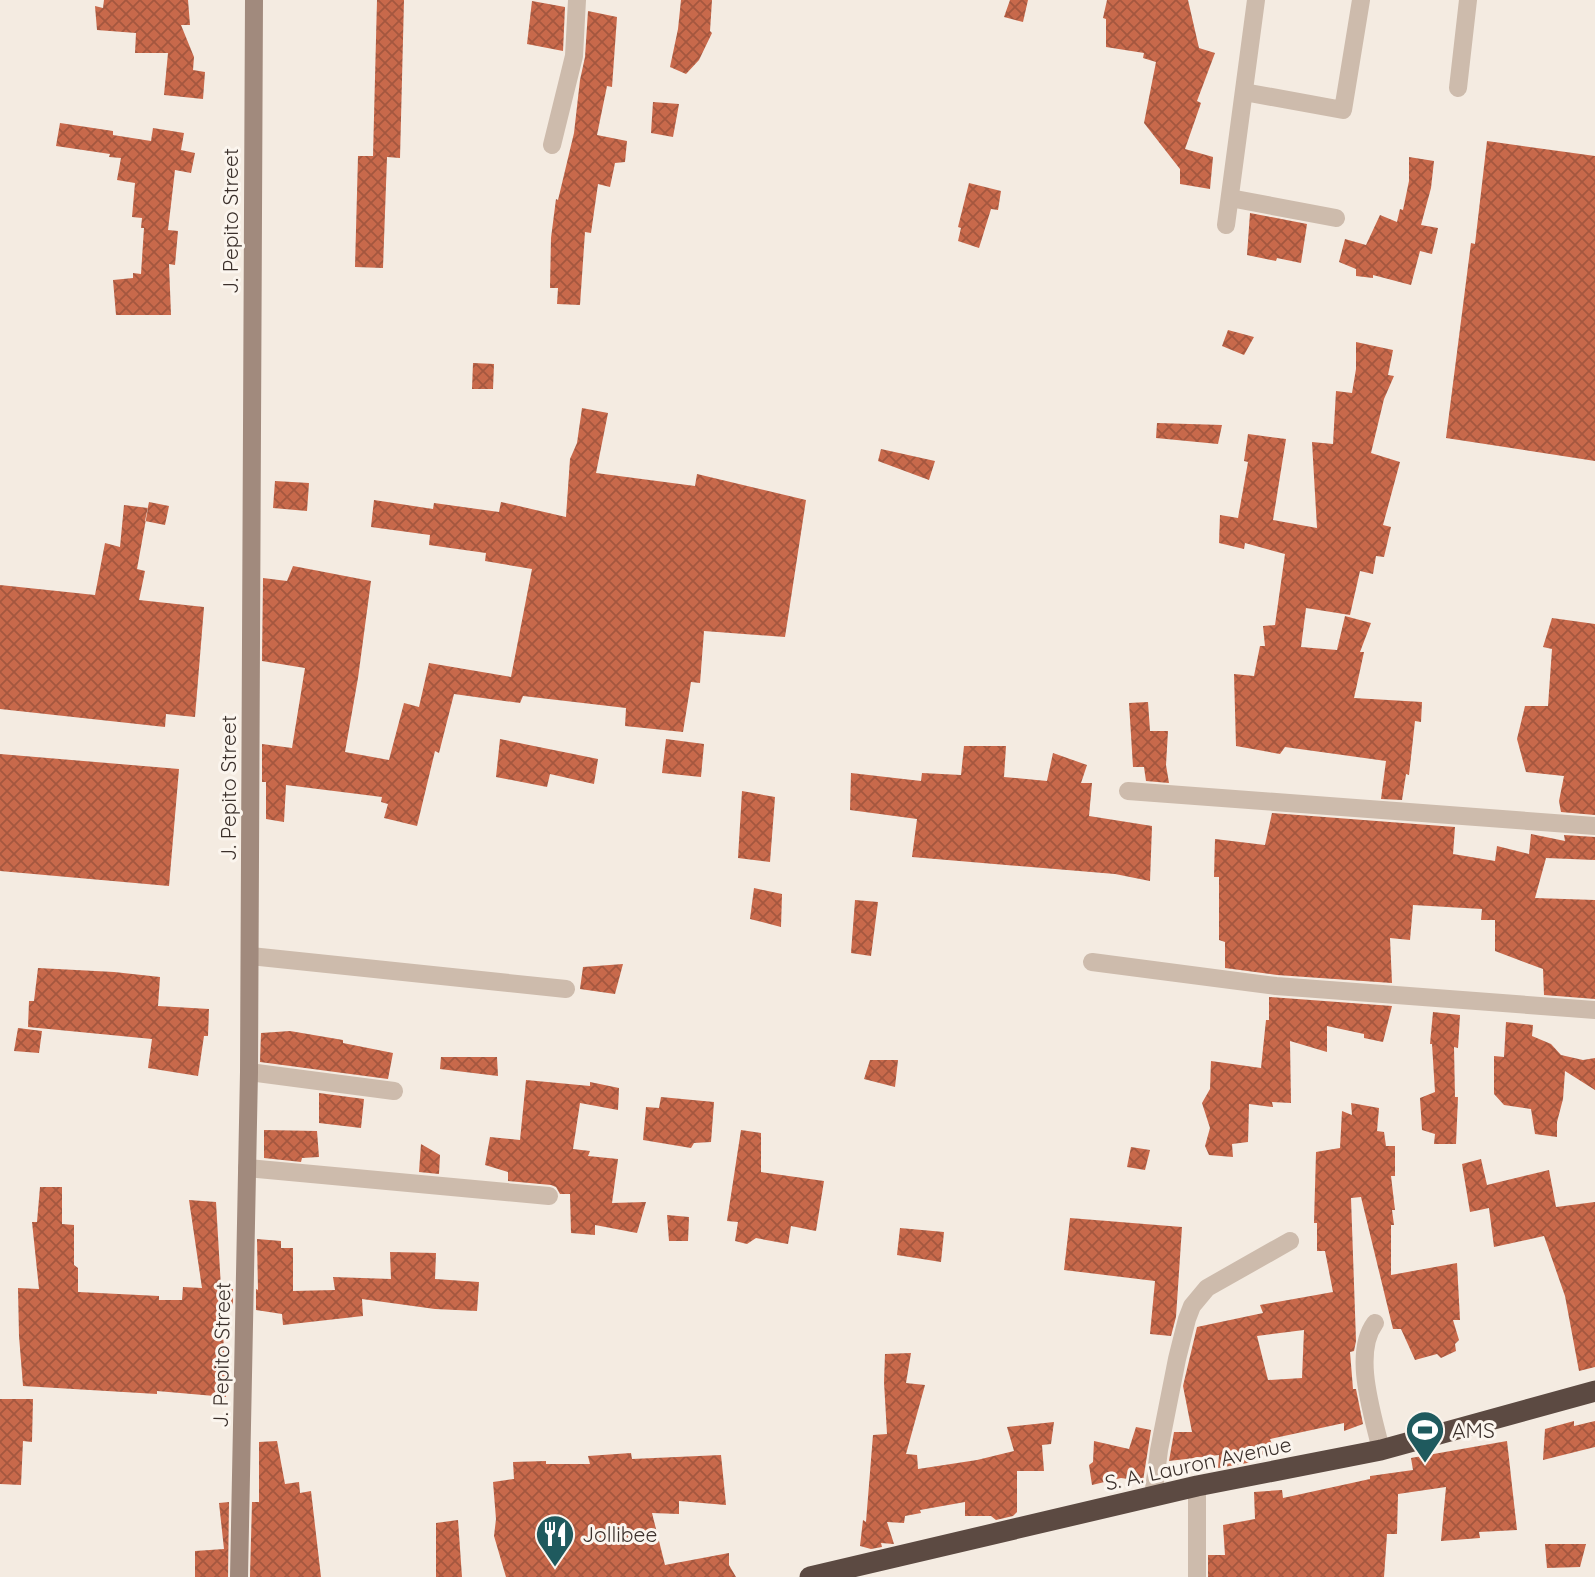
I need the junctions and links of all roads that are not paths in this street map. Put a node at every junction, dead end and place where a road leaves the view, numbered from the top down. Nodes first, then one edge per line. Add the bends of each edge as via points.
1 (254, 0) edge
2 (576, 0) edge
3 (1256, 0) edge
4 (1361, 0) edge
5 (1468, 0) edge
6 (1458, 88) dead end
7 (1244, 92) junction
8 (552, 145) dead end
9 (1230, 198) junction
10 (1336, 218) dead end
11 (1226, 225) dead end
12 (1128, 791) dead end
13 (1595, 826) edge
14 (250, 956) junction
15 (1092, 962) dead end
16 (566, 989) dead end
17 (1595, 1010) edge
18 (249, 1072) junction
19 (394, 1091) dead end
20 (247, 1168) junction
21 (549, 1196) dead end
22 (1290, 1241) dead end
23 (1375, 1323) dead end
24 (1595, 1391) edge
25 (1381, 1450) junction
26 (1197, 1486) junction
27 (1153, 1497) junction
28 (239, 1577) edge
29 (810, 1577) edge
30 (1197, 1577) edge

1 - 14 street, J. Pepito Street
2 - 8 street via 574,56
3 - 7 street
4 - 7 street via 1343,110
5 - 6 street
7 - 9 street
9 - 10 street
9 - 11 street
12 - 13 street
14 - 16 street
14 - 18 street, J. Pepito Street
15 - 17 street via 1276,986
18 - 19 street
18 - 20 street, J. Pepito Street
20 - 21 street
20 - 28 street, J. Pepito Street
22 - 27 street via 1207,1288 1192,1307 1177,1359
23 - 25 street via 1365,1347 1366,1389
24 - 25 highway, S. A. Lauron Avenue
25 - 26 highway, S. A. Lauron Avenue
26 - 27 highway, S. A. Lauron Avenue
26 - 30 street
27 - 29 highway, S. A. Lauron Avenue

